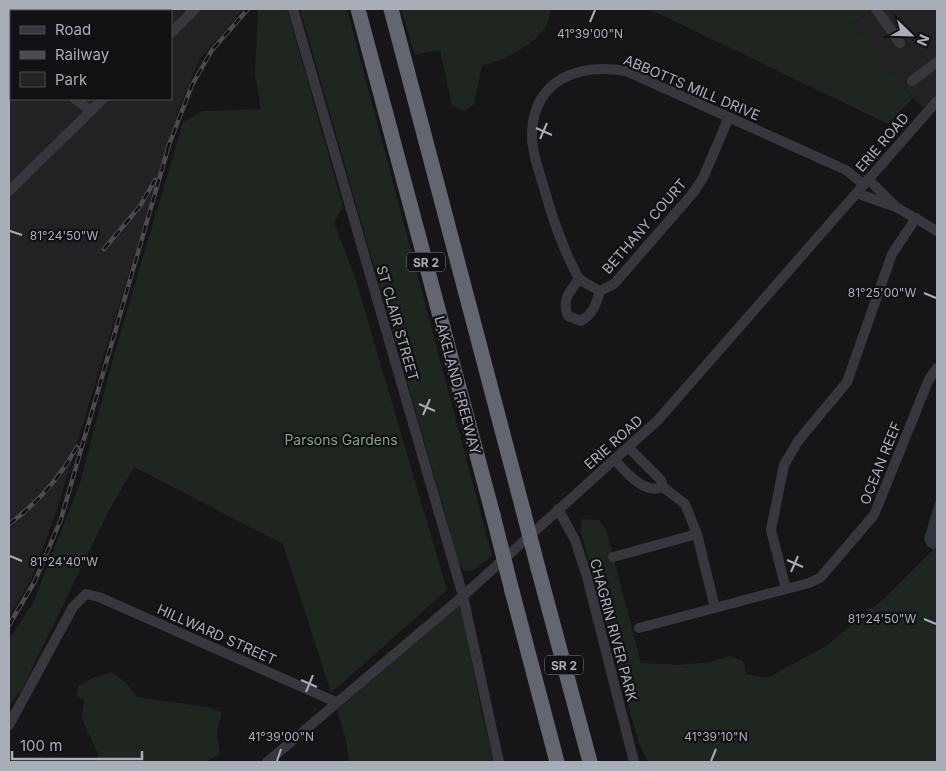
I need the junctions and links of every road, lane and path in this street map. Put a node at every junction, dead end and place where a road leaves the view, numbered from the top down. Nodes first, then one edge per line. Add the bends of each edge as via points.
1 (195, 9) edge
2 (293, 9) edge
3 (358, 9) edge
4 (391, 9) edge
5 (876, 9) edge
6 (172, 32) edge
7 (900, 43) dead end
8 (937, 62) edge
9 (912, 81) dead end
10 (76, 100) edge
11 (103, 100) edge
12 (937, 101) edge
13 (91, 111) junction
14 (729, 117) junction
15 (866, 182) junction
16 (9, 191) edge
17 (856, 192) junction
18 (896, 207) junction
19 (916, 218) junction
20 (937, 231) edge
21 (580, 279) junction
22 (600, 291) junction
23 (937, 368) edge
24 (628, 448) junction
25 (616, 460) junction
26 (663, 487) junction
27 (558, 509) junction
28 (697, 534) junction
29 (613, 556) dead end
30 (786, 589) junction
31 (463, 596) junction
32 (715, 608) junction
33 (639, 628) dead end
34 (336, 702) junction
35 (9, 725) edge
36 (267, 762) edge
37 (499, 762) edge
38 (557, 762) edge
39 (590, 762) edge
40 (634, 762) edge

1 - 6 street
2 - 31 street, ST CLAIR STREET
3 - 38 highway, LAKELAND FREEWAY / SR 2, bridge
4 - 39 highway, SR 2, bridge
5 - 7 street
8 - 9 street
10 - 13 street
11 - 13 street
12 - 15 street, ERIE ROAD
13 - 16 street
14 - 15 street, ABBOTTS MILL DRIVE
14 - 21 street, ABBOTTS MILL DRIVE via 626,71 587,69 566,75 550,87 537,108 532,132 558,235
14 - 22 street, BETHANY COURT via 703,178 693,193 614,284
15 - 17 street, ERIE ROAD
15 - 18 street, ABBOTTS MILL DRIVE
17 - 18 street
17 - 24 street, ERIE ROAD via 686,390
18 - 19 street
19 - 20 street
19 - 30 street via 892,254 847,382 798,441 784,466 771,530
21 - 22 street
21 - 22 street, BETHANY COURT via 565,302 568,316 575,321 581,321 595,309
23 - 30 street, OCEAN REEF via 929,379 874,515 820,578
24 - 25 street, ERIE ROAD
24 - 26 street via 661,480
25 - 26 street via 647,488
25 - 27 street, ERIE ROAD
26 - 28 street via 685,504
27 - 31 street, ERIE ROAD
27 - 40 street, CHAGRIN RIVER PARK via 575,540 587,577
28 - 29 street
28 - 32 street
30 - 32 street, OCEAN REEF
31 - 34 street, ERIE ROAD
31 - 37 street, ST CLAIR STREET
32 - 33 street, OCEAN REEF
34 - 35 street, HILLWARD STREET via 100,597 86,594 74,607
34 - 36 street, ERIE ROAD

